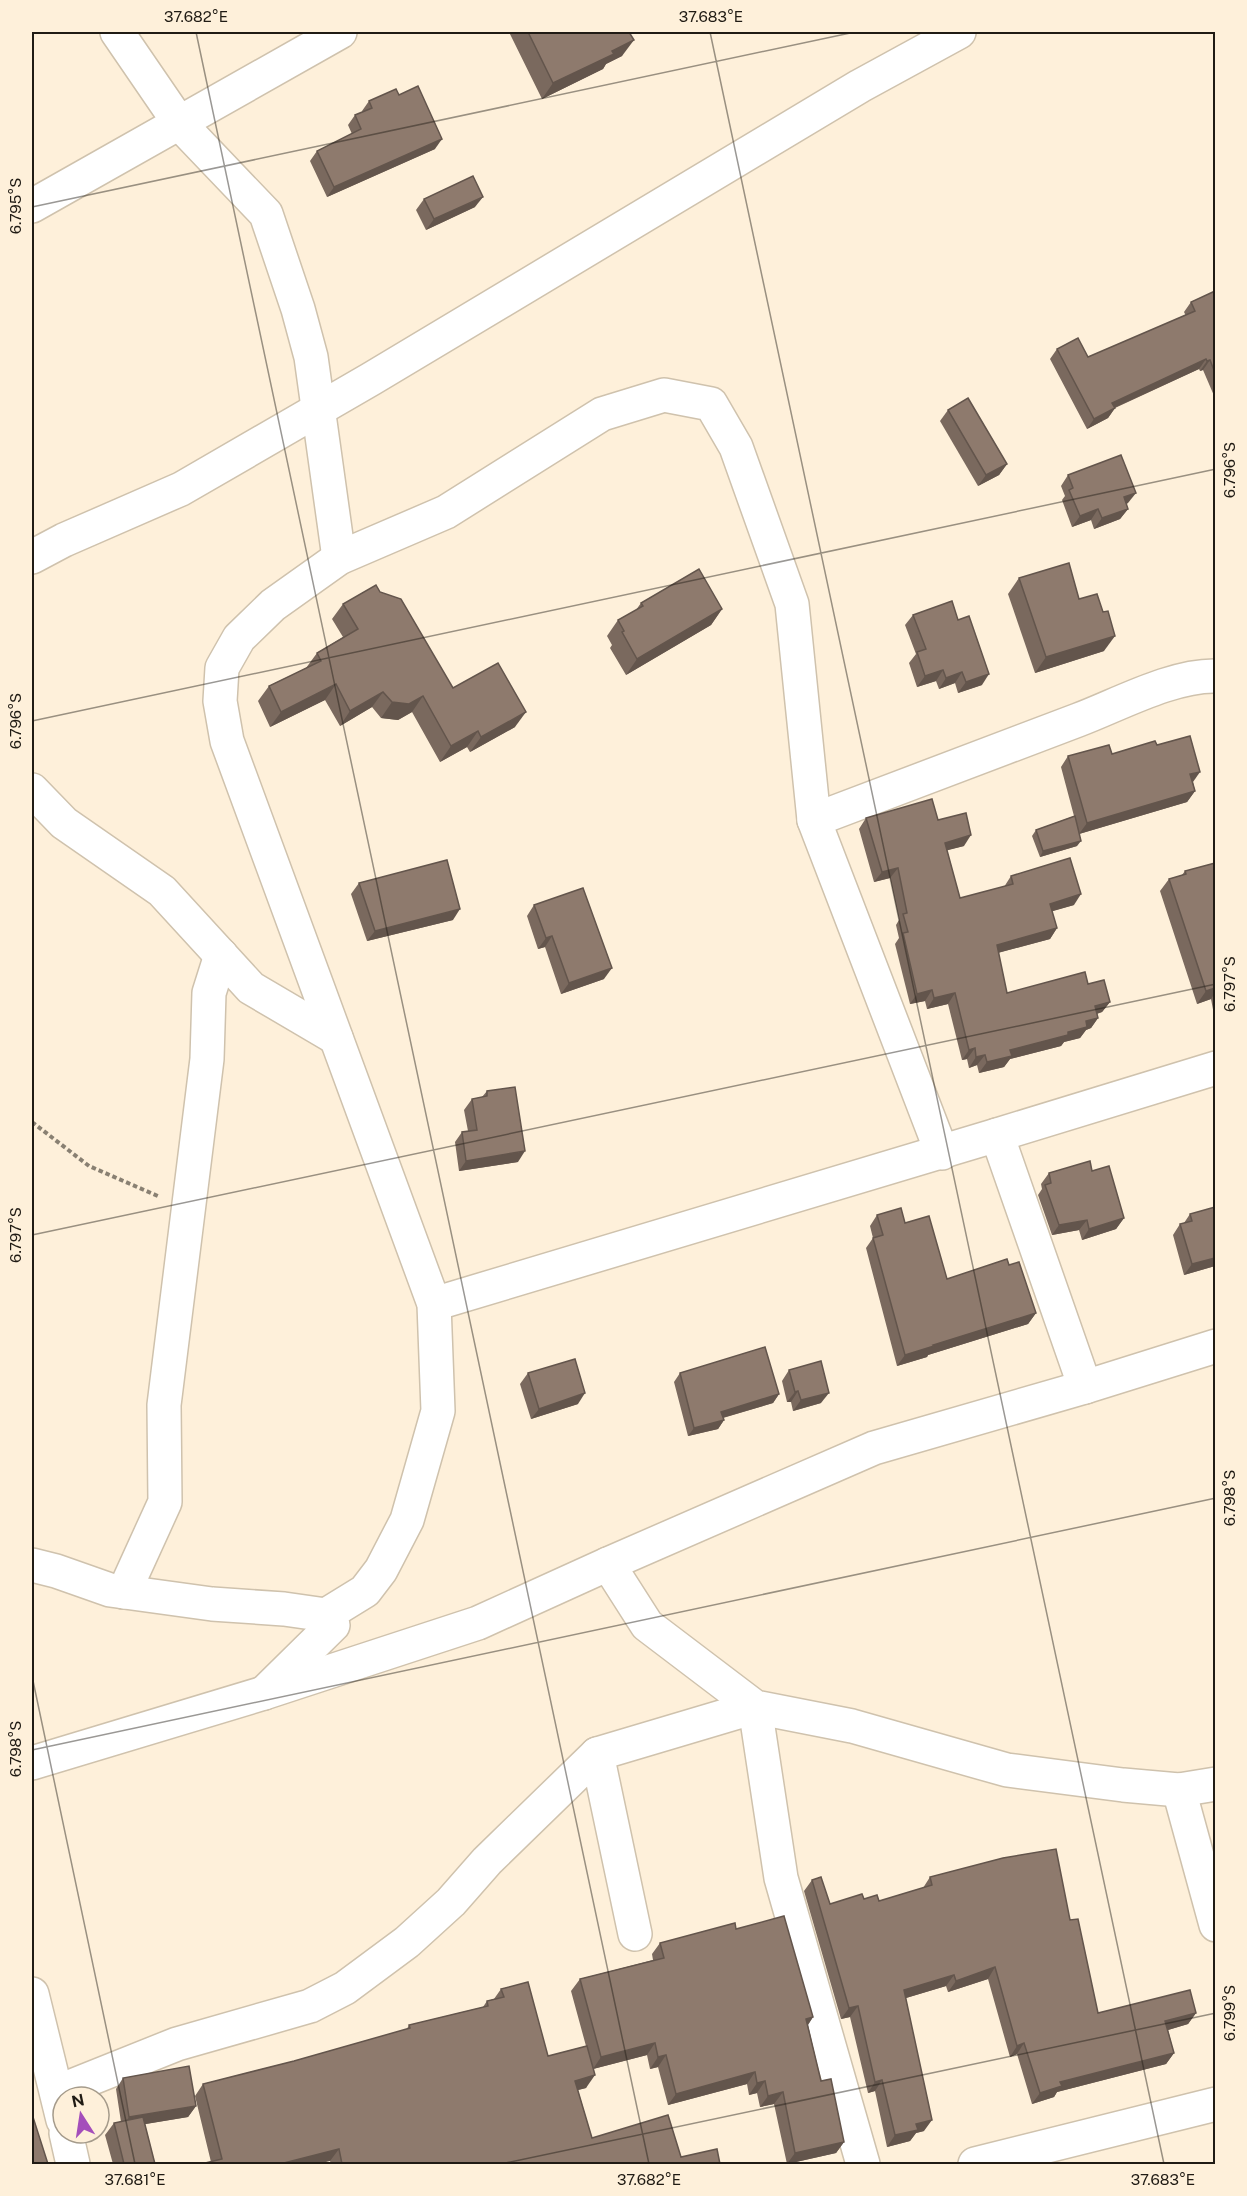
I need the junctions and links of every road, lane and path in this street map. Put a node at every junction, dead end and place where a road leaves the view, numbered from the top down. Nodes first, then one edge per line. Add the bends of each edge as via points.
1 (117, 32) edge
2 (340, 32) edge
3 (959, 32) edge
4 (180, 124) junction
5 (32, 206) edge
6 (318, 409) junction
7 (32, 557) edge
8 (339, 558) junction
9 (1215, 676) edge
10 (32, 790) edge
11 (814, 820) junction
12 (221, 956) junction
13 (336, 1038) junction
14 (1215, 1068) edge
15 (32, 1122) edge
16 (997, 1135) junction
17 (942, 1153) junction
18 (190, 1210) junction
19 (434, 1304) junction
20 (1215, 1346) edge
21 (1085, 1388) junction
22 (608, 1564) junction
23 (32, 1565) edge
24 (124, 1592) junction
25 (326, 1615) junction
26 (264, 1693) junction
27 (755, 1707) junction
28 (597, 1754) junction
29 (32, 1763) edge
30 (1215, 1784) edge
31 (1179, 1790) junction
32 (1215, 1925) edge
33 (634, 1934) dead end
34 (32, 1994) edge
35 (55, 2085) edge
36 (100, 2085) edge
37 (1215, 2104) edge
38 (69, 2145) edge
39 (73, 2164) edge
40 (864, 2164) edge
41 (975, 2164) edge

1 - 4 street
2 - 4 street
3 - 6 street via 849,92
4 - 5 street
4 - 6 street via 266,214 298,309
6 - 7 street via 181,489
6 - 8 street
8 - 11 street via 446,512 602,414 664,395 711,404 736,447 792,604
8 - 13 street via 273,605 239,638 222,668 220,701 227,741
9 - 11 street via 1165,685
10 - 12 street via 64,823 162,891
11 - 17 street
12 - 13 street via 251,988
12 - 18 street via 209,993 207,1059
13 - 19 street
14 - 16 street
15 - 18 path via 89,1166
16 - 17 street
16 - 21 street
17 - 19 street
18 - 24 street via 164,1405 165,1502
19 - 25 street via 438,1411 407,1520 365,1592
20 - 21 street
21 - 22 street via 874,1448
22 - 26 street via 478,1623
22 - 27 street via 647,1625
23 - 24 street
24 - 25 street
25 - 26 street via 333,1625
26 - 29 street
27 - 28 street
27 - 31 street via 852,1726 1007,1770
27 - 40 street via 782,1878
28 - 33 street
28 - 36 street via 407,1942 337,1993 310,2006 177,2044
30 - 31 street
31 - 32 street
34 - 35 street
37 - 41 street
38 - 39 street

